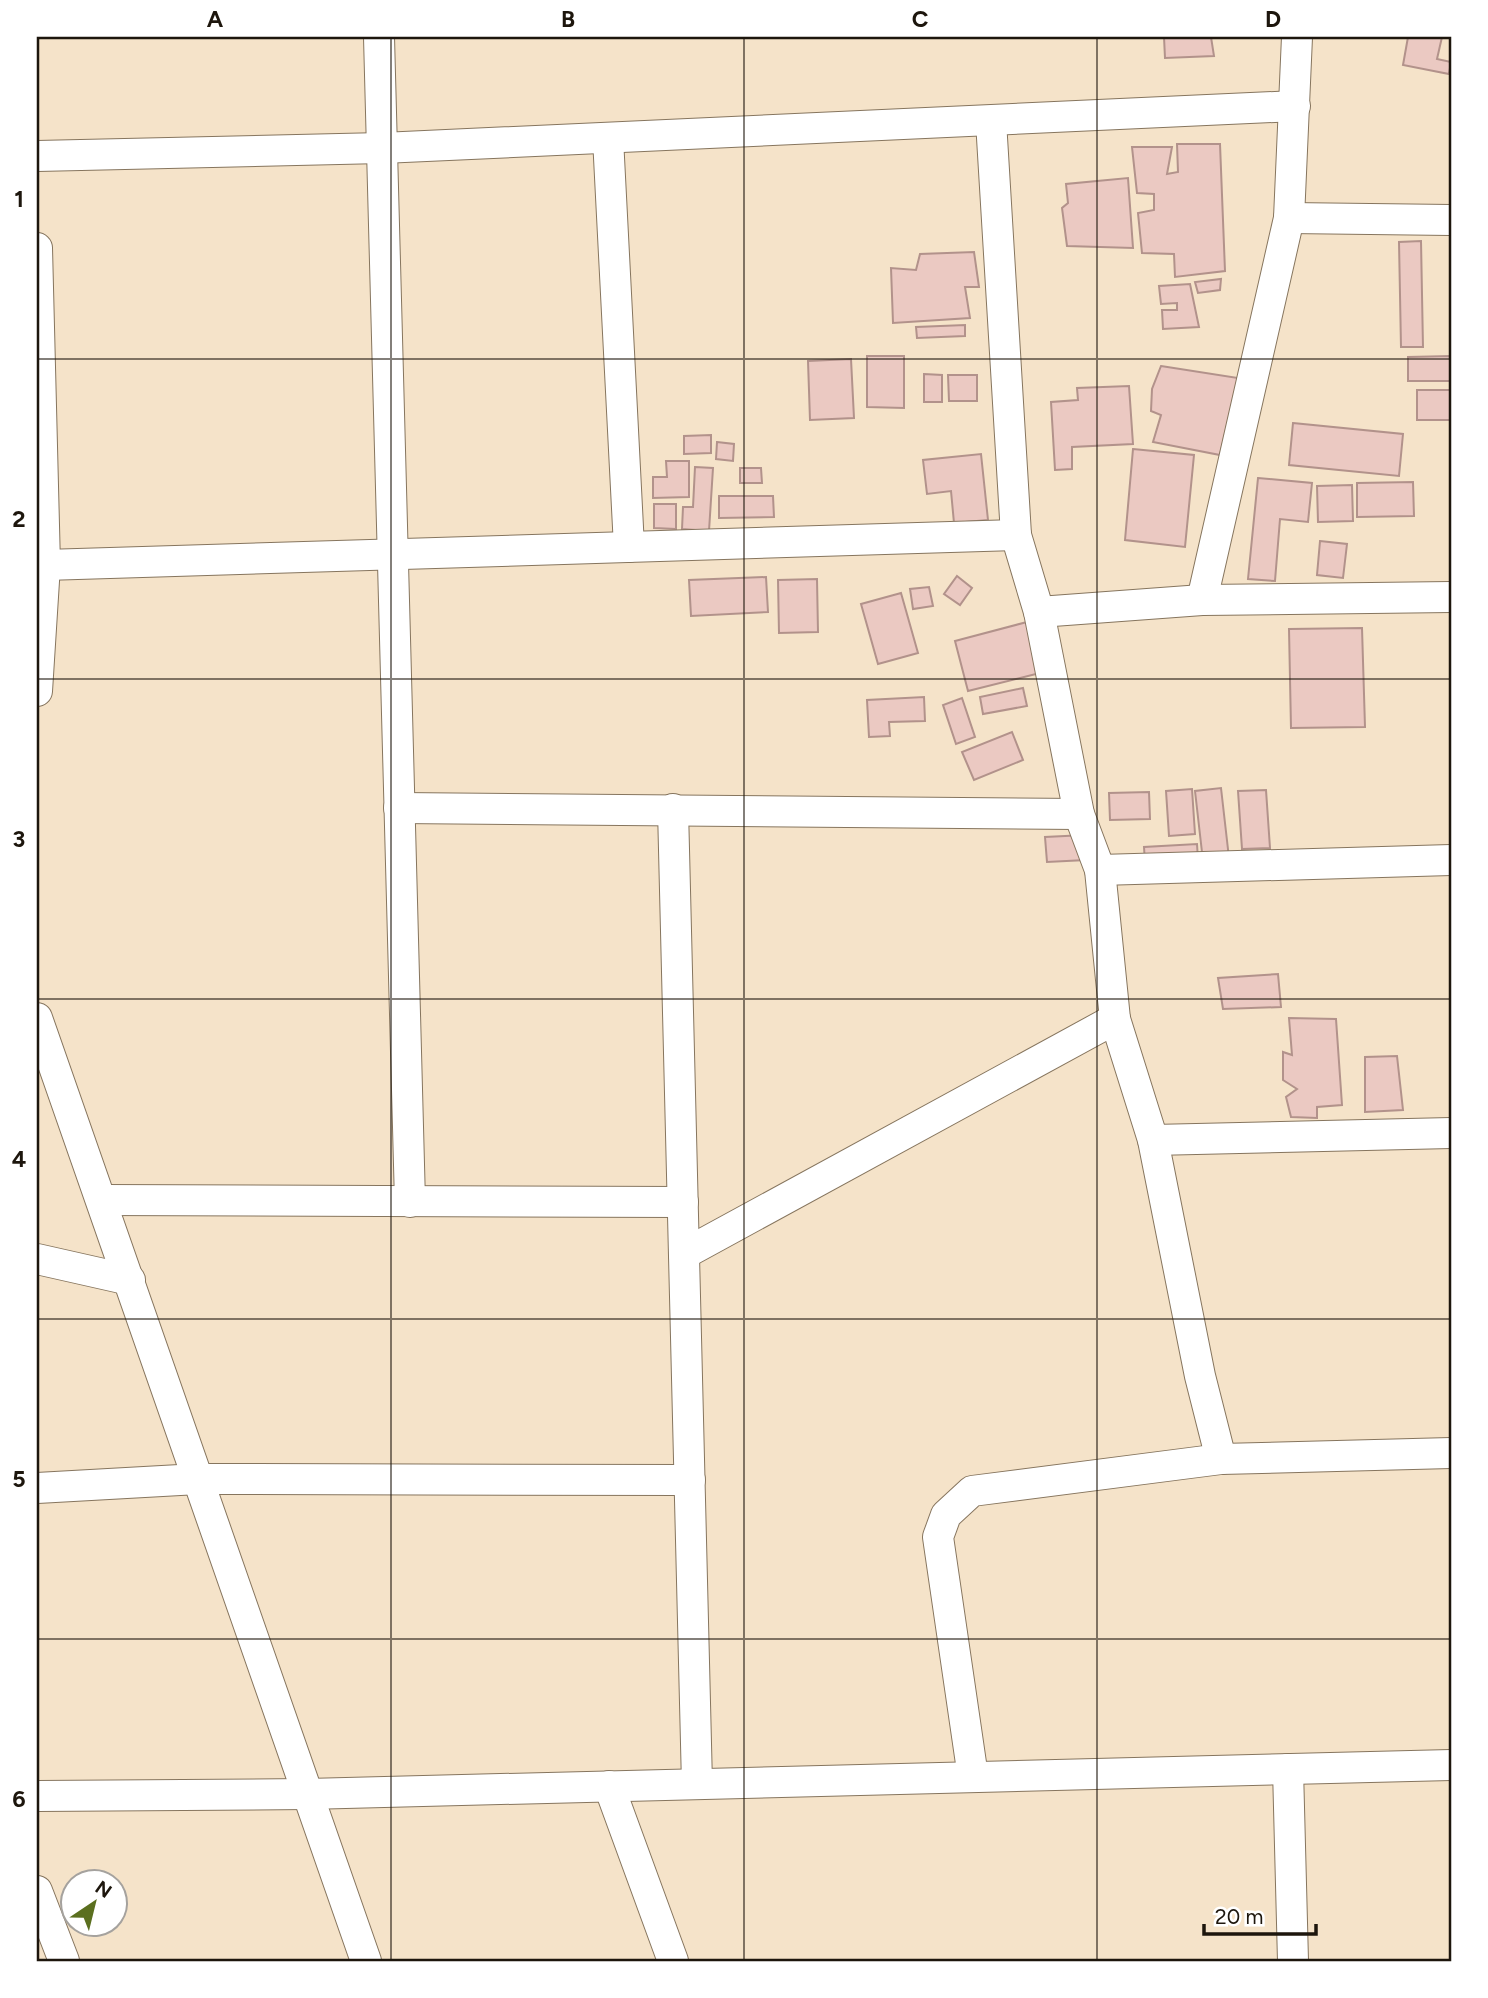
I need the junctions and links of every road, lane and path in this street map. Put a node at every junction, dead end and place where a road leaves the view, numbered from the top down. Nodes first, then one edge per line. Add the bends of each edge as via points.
1 (379, 37) edge
2 (1297, 37) edge
3 (1295, 106) junction
4 (991, 121) junction
5 (608, 138) junction
6 (382, 148) junction
7 (37, 156) edge
8 (1289, 218) junction
9 (1451, 220) edge
10 (37, 248) edge
11 (1016, 535) junction
12 (629, 547) junction
13 (393, 555) junction
14 (46, 565) junction
15 (1451, 597) edge
16 (1202, 600) junction
17 (1039, 612) junction
18 (37, 691) edge
19 (400, 808) junction
20 (673, 809) junction
21 (1079, 814) junction
22 (1451, 860) edge
23 (1100, 870) junction
24 (37, 1018) edge
25 (1115, 1019) junction
26 (1451, 1133) edge
27 (1153, 1140) junction
28 (102, 1200) junction
29 (410, 1202) junction
30 (683, 1202) junction
31 (684, 1254) junction
32 (37, 1258) edge
33 (130, 1280) junction
34 (1451, 1453) edge
35 (1221, 1459) junction
36 (198, 1479) junction
37 (690, 1480) junction
38 (37, 1488) edge
39 (1451, 1765) edge
40 (1288, 1769) junction
41 (973, 1777) junction
42 (697, 1784) junction
43 (609, 1786) junction
44 (307, 1794) junction
45 (37, 1796) edge
46 (37, 1891) edge
47 (64, 1961) edge
48 (366, 1961) edge
49 (673, 1961) edge
50 (1293, 1961) edge

1 - 6 street
2 - 3 street
3 - 4 street
3 - 8 street
4 - 5 street
4 - 11 street
5 - 6 street
5 - 12 street
6 - 7 street
6 - 13 street
8 - 9 street
8 - 16 street
10 - 14 street
11 - 12 street
11 - 17 street
12 - 13 street
13 - 14 street
13 - 19 street
14 - 18 street
15 - 16 street
16 - 17 street
17 - 21 street
19 - 20 street
19 - 29 street
20 - 21 street
20 - 30 street
21 - 23 street
22 - 23 street
23 - 25 street
24 - 28 street
25 - 27 street
25 - 31 street
26 - 27 street
27 - 35 street
28 - 29 street
28 - 33 street
29 - 30 street
30 - 31 street
31 - 37 street
32 - 33 street
33 - 36 street
34 - 35 street
35 - 41 street via 972,1491 946,1515 938,1537
36 - 37 street
36 - 38 street
36 - 44 street
37 - 42 street
39 - 40 street
40 - 41 street
40 - 50 street
41 - 42 street
42 - 43 street
43 - 44 street
43 - 49 street
44 - 45 street
44 - 48 street
46 - 47 street

